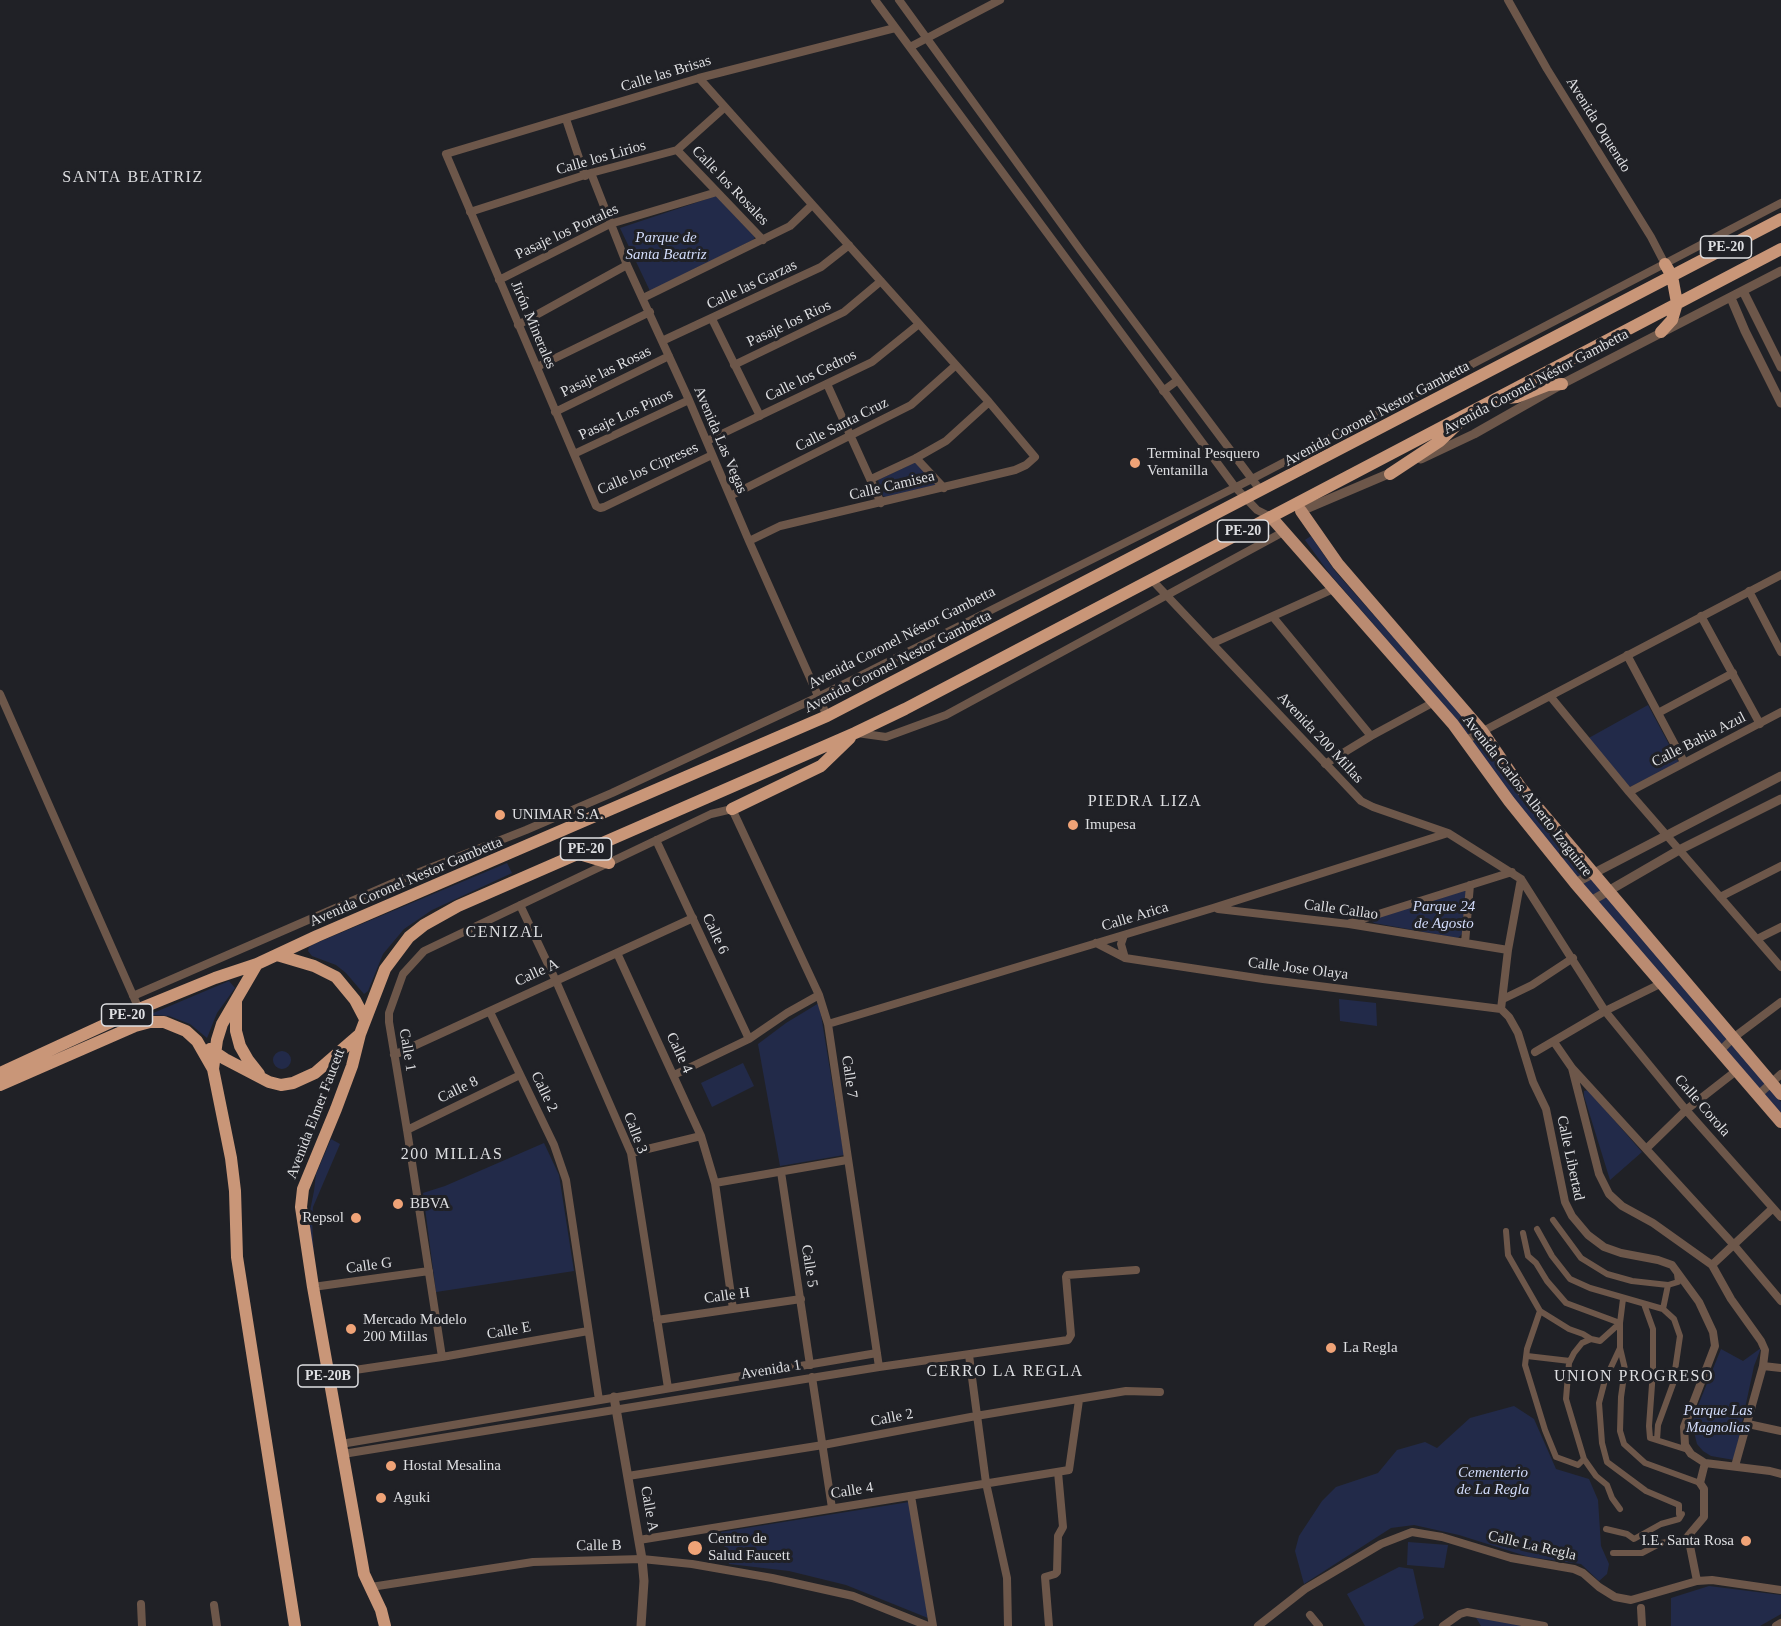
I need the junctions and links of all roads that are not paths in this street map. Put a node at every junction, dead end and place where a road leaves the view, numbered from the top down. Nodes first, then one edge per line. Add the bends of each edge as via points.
1 (875, 0) edge
2 (899, 0) edge
3 (1000, 0) edge
4 (1508, 0) edge
5 (896, 28) junction
6 (928, 38) junction
7 (910, 47) junction
8 (699, 78) junction
9 (725, 107) junction
10 (566, 119) junction
11 (677, 150) junction
12 (446, 154) joint
13 (588, 174) junction
14 (717, 192) junction
15 (1781, 204) edge
16 (812, 205) junction
17 (470, 212) junction
18 (1781, 219) edge
19 (610, 224) junction
20 (763, 240) junction
21 (849, 245) junction
22 (1781, 249) edge
23 (1665, 264) junction
24 (627, 266) junction
25 (1781, 271) edge
26 (1672, 276) junction
27 (499, 280) junction
28 (881, 281) junction
29 (1743, 291) junction
30 (643, 298) junction
31 (1731, 298) junction
32 (1677, 303) junction
33 (650, 312) junction
34 (712, 319) junction
35 (919, 324) junction
36 (518, 325) junction
37 (1661, 332) junction
38 (663, 341) junction
39 (669, 356) junction
40 (1779, 361) edge
41 (734, 365) junction
42 (956, 365) junction
43 (537, 367) junction
44 (1178, 380) junction
45 (827, 384) junction
46 (1562, 384) junction
47 (1163, 391) junction
48 (1493, 399) junction
49 (689, 400) junction
50 (989, 402) junction
51 (1781, 403) edge
52 (1476, 408) junction
53 (555, 412) junction
54 (760, 416) junction
55 (852, 436) junction
56 (706, 441) junction
57 (574, 454) junction
58 (712, 455) junction
59 (916, 458) junction
60 (1390, 474) junction
61 (871, 479) junction
62 (1252, 479) junction
63 (944, 488) junction
64 (1235, 488) junction
65 (1261, 492) junction
66 (730, 496) junction
67 (1246, 500) junction
68 (881, 503) junction
69 (596, 506) joint
70 (1301, 511) junction
71 (1270, 517) junction
72 (1285, 531) junction
73 (749, 541) junction
74 (1781, 574) edge
75 (1152, 580) junction
76 (1333, 589) junction
77 (1749, 591) junction
78 (1167, 595) junction
79 (1701, 616) junction
80 (1273, 617) junction
81 (1213, 643) junction
82 (1781, 652) edge
83 (1627, 655) junction
84 (1733, 673) junction
85 (0, 694) edge
86 (1550, 696) junction
87 (818, 697) junction
88 (1434, 702) junction
89 (1781, 712) edge
90 (1658, 713) junction
91 (827, 716) junction
92 (1760, 724) junction
93 (1482, 731) junction
94 (855, 733) junction
95 (1371, 736) junction
96 (1466, 740) junction
97 (1684, 762) junction
98 (1325, 764) junction
99 (1781, 776) edge
100 (1629, 792) junction
101 (1781, 799) edge
102 (732, 809) junction
103 (1448, 833) junction
104 (1666, 836) junction
105 (656, 840) junction
106 (1679, 850) junction
107 (576, 853) junction
108 (609, 863) junction
109 (1781, 866) edge
110 (1512, 872) junction
111 (1593, 874) junction
112 (1521, 879) junction
113 (1575, 883) junction
114 (1470, 885) junction
115 (1608, 891) junction
116 (1720, 897) junction
117 (1243, 899) junction
118 (1590, 901) junction
119 (519, 905) junction
120 (1213, 908) junction
121 (1245, 912) junction
122 (693, 918) junction
123 (1349, 924) junction
124 (1781, 927) edge
125 (1124, 935) junction
126 (1757, 939) junction
127 (1096, 943) junction
128 (1465, 943) junction
129 (1508, 950) junction
130 (617, 952) junction
131 (277, 955) junction
132 (1125, 958) junction
133 (1574, 958) junction
134 (257, 964) junction
135 (1781, 967) edge
136 (556, 981) junction
137 (1660, 984) junction
138 (819, 995) junction
139 (133, 996) junction
140 (1503, 999) junction
141 (236, 1001) junction
142 (1781, 1002) edge
143 (139, 1009) junction
144 (1501, 1009) junction
145 (1605, 1011) junction
146 (490, 1012) junction
147 (365, 1019) junction
148 (828, 1024) junction
149 (360, 1035) junction
150 (1733, 1038) junction
151 (749, 1039) junction
152 (197, 1041) junction
153 (1554, 1042) junction
154 (215, 1052) junction
155 (1535, 1052) dead end
156 (1719, 1052) junction
157 (394, 1055) junction
158 (1572, 1068) junction
159 (213, 1069) junction
160 (1736, 1071) junction
161 (0, 1073) edge
162 (1781, 1074) edge
163 (520, 1075) junction
164 (674, 1075) junction
165 (269, 1082) junction
166 (1771, 1083) junction
167 (0, 1085) edge
168 (1781, 1094) edge
169 (1758, 1095) junction
170 (1686, 1110) junction
171 (1781, 1122) edge
172 (407, 1130) junction
173 (700, 1136) junction
174 (1647, 1148) junction
175 (631, 1153) junction
176 (847, 1160) junction
177 (781, 1172) junction
178 (715, 1183) junction
179 (1773, 1208) junction
180 (1781, 1217) edge
181 (1553, 1220) dead end
182 (1537, 1229) dead end
183 (1506, 1231) dead end
184 (1523, 1233) dead end
185 (1733, 1244) junction
186 (1712, 1265) junction
187 (1136, 1270) dead end
188 (1677, 1270) junction
189 (429, 1271) junction
190 (1668, 1285) junction
191 (313, 1287) junction
192 (801, 1299) junction
193 (1623, 1299) junction
194 (1781, 1301) edge
195 (1644, 1304) junction
196 (734, 1309) junction
197 (1663, 1309) junction
198 (1540, 1311) junction
199 (657, 1320) junction
200 (1620, 1323) junction
201 (588, 1331) junction
202 (1591, 1340) junction
203 (1620, 1348) junction
204 (877, 1353) junction
205 (969, 1354) junction
206 (1527, 1356) junction
207 (442, 1357) junction
208 (1570, 1361) junction
209 (810, 1365) junction
210 (1763, 1366) junction
211 (879, 1367) junction
212 (1781, 1368) edge
213 (328, 1374) junction
214 (812, 1377) junction
215 (668, 1388) junction
216 (1161, 1392) dead end
217 (614, 1397) junction
218 (599, 1400) junction
219 (1079, 1400) junction
220 (616, 1409) junction
221 (976, 1416) junction
222 (1748, 1424) junction
223 (1781, 1431) edge
224 (1657, 1440) junction
225 (823, 1445) junction
226 (342, 1449) junction
227 (1688, 1450) junction
228 (1584, 1459) junction
229 (1705, 1463) junction
230 (1735, 1466) junction
231 (1058, 1472) junction
232 (1781, 1474) edge
233 (628, 1476) junction
234 (986, 1483) junction
235 (1700, 1483) junction
236 (911, 1496) junction
237 (832, 1508) junction
238 (1620, 1509) dead end
239 (1606, 1529) dead end
240 (1688, 1538) junction
241 (639, 1540) junction
242 (1613, 1553) dead end
243 (642, 1559) junction
244 (1697, 1581) junction
245 (371, 1587) junction
246 (1781, 1590) edge
247 (141, 1604) dead end
248 (214, 1605) dead end
249 (1641, 1608) dead end
250 (1310, 1614) dead end
251 (1781, 1623) edge
252 (142, 1626) edge
253 (217, 1626) edge
254 (295, 1626) edge
255 (385, 1626) edge
256 (641, 1626) edge
257 (928, 1626) edge
258 (933, 1626) edge
259 (1008, 1626) edge
260 (1049, 1626) edge
261 (1258, 1626) edge
262 (1319, 1626) edge
263 (1443, 1626) edge
264 (1544, 1626) edge
265 (1642, 1626) edge
266 (1776, 1626) edge

1 - 5 street
2 - 6 street
3 - 6 street
4 - 23 street, Avenida Oquendo
5 - 7 street
5 - 8 street, Calle las Brisas
6 - 7 street
6 - 44 street
7 - 47 street
8 - 9 street
8 - 10 street, Calle las Brisas
9 - 11 street, Calle los Lirios
9 - 16 street
10 - 12 street, Calle las Brisas
10 - 13 street, Avenida Las Vegas
11 - 13 street, Calle los Lirios
11 - 14 street, Calle los Rosales
12 - 17 street, Jirón Minerales
13 - 17 street, Calle los Lirios
13 - 19 street, Avenida Las Vegas
14 - 19 street, Pasaje los Portales
14 - 20 street, Calle los Rosales
15 - 23 street, Avenida Coronel Néstor Gambetta
16 - 20 street via 790,226
16 - 21 street
17 - 27 street, Jirón Minerales
18 - 26 highway, Avenida Coronel Nestor Gambetta / PE-20
19 - 24 street, Avenida Las Vegas
19 - 27 street, Pasaje los Portales
20 - 30 street
21 - 28 street
21 - 34 street, Calle las Garzas via 821,267
22 - 32 highway, PE-20
23 - 26 highway
23 - 62 street, Avenida Coronel Néstor Gambetta
24 - 30 street, Avenida Las Vegas
24 - 36 street
25 - 29 street, Avenida Coronel Néstor Gambetta
26 - 32 highway
26 - 65 highway, Avenida Coronel Nestor Gambetta / PE-20
27 - 36 street, Jirón Minerales
28 - 35 street
28 - 41 street, Pasaje los Rios via 844,312
29 - 31 street, Avenida Coronel Néstor Gambetta
29 - 40 street
30 - 33 street, Avenida Las Vegas
31 - 37 street, Avenida Coronel Néstor Gambetta
31 - 51 street
32 - 37 highway via 1672,320
32 - 48 highway, PE-20
33 - 38 street, Avenida Las Vegas
33 - 43 street
34 - 38 street, Calle las Garzas
34 - 41 street
35 - 42 street
35 - 45 street, Calle los Cedros via 872,362
36 - 43 street, Jirón Minerales
37 - 46 street, Avenida Coronel Néstor Gambetta
38 - 39 street, Avenida Las Vegas
39 - 49 street, Avenida Las Vegas
39 - 53 street, Pasaje las Rosas
41 - 54 street
42 - 50 street
42 - 55 street, Calle Santa Cruz via 911,405
43 - 53 street, Jirón Minerales
44 - 47 street
44 - 62 street
45 - 54 street, Calle los Cedros
45 - 55 street
46 - 48 highway via 1517,397
46 - 60 street, Avenida Coronel Néstor Gambetta via 1474,434
47 - 64 street
48 - 52 highway, PE-20
49 - 56 street, Avenida Las Vegas
49 - 57 street, Pasaje Los Pinos
50 - 59 street via 946,441
50 - 63 street, Calle Camisea via 1035,457 1015,470
52 - 60 highway via 1440,441
52 - 71 highway, PE-20
53 - 57 street, Jirón Minerales
54 - 56 street, Calle los Cedros
55 - 61 street
55 - 66 street, Calle Santa Cruz
56 - 58 street, Avenida Las Vegas
57 - 69 street, Jirón Minerales
58 - 66 street, Avenida Las Vegas
58 - 69 street, Calle los Cipreses via 604,507
59 - 61 street
59 - 63 street
60 - 70 street, Avenida Coronel Néstor Gambetta
61 - 68 street
62 - 64 street, Avenida Coronel Néstor Gambetta
62 - 65 street
63 - 68 street, Calle Camisea
64 - 67 street
64 - 87 street, Avenida Coronel Néstor Gambetta
65 - 67 highway, Avenida Coronel Nestor Gambetta / PE-20
66 - 73 street, Avenida Las Vegas
67 - 71 street
67 - 91 highway, Avenida Coronel Nestor Gambetta / PE-20
68 - 73 street, Calle Camisea via 780,525
70 - 71 highway
70 - 93 main road, Avenida Carlos Alberto Izaguirre via 1338,564
71 - 72 main road, Avenida Carlos Alberto Izaguirre
71 - 75 highway, PE-20
72 - 76 main road, Avenida Carlos Alberto Izaguirre
72 - 78 street
73 - 87 street, Avenida Las Vegas
74 - 77 street
75 - 78 street, Avenida 200 Millas
75 - 94 highway, PE-20
76 - 80 street
76 - 88 main road, Avenida Carlos Alberto Izaguirre
77 - 79 street
77 - 82 street
78 - 81 street, Avenida 200 Millas
78 - 94 street via 946,715 886,737
79 - 83 street
79 - 84 street
80 - 81 street
80 - 95 street
81 - 98 street, Avenida 200 Millas
83 - 86 street
83 - 90 street
84 - 90 street
84 - 92 street
85 - 139 street
86 - 93 street
86 - 100 street
87 - 91 street, Avenida Las Vegas
87 - 139 street, Avenida Coronel Néstor Gambetta via 602,797
88 - 95 street
88 - 96 main road, Avenida Carlos Alberto Izaguirre
89 - 92 street, Calle Bahia Azul
90 - 97 street
91 - 131 highway, Avenida Coronel Nestor Gambetta / PE-20
92 - 97 street, Calle Bahia Azul
93 - 96 street
93 - 111 main road, Avenida Carlos Alberto Izaguirre via 1521,788
94 - 102 highway via 821,766
94 - 107 highway, PE-20
95 - 98 street
96 - 113 main road, Avenida Carlos Alberto Izaguirre
97 - 100 street, Calle Bahia Azul
98 - 103 street, Avenida 200 Millas via 1367,804
99 - 104 street
100 - 104 street
101 - 106 street
102 - 105 street, Calle 1 via 711,814
102 - 138 street, Calle 7
103 - 110 street, Avenida 200 Millas
103 - 117 street, Calle Arica
104 - 106 street
104 - 111 street
105 - 108 street, Calle 1
105 - 122 street, Calle 6
106 - 115 street
106 - 116 street
107 - 108 highway
107 - 147 highway, PE-20 via 424,925 385,969
108 - 119 street, Calle 1
109 - 116 street
110 - 112 street, Avenida 200 Millas
110 - 114 street
111 - 113 street
111 - 115 main road, Avenida Carlos Alberto Izaguirre
112 - 129 street
112 - 133 street, Avenida 200 Millas
113 - 118 main road, Avenida Carlos Alberto Izaguirre
114 - 123 street
114 - 128 street
115 - 118 street
115 - 150 main road, Avenida Carlos Alberto Izaguirre
116 - 126 street
117 - 120 street, Calle Arica
117 - 121 street
118 - 137 main road, Avenida Carlos Alberto Izaguirre
119 - 136 street, Calle 3
119 - 157 street, Calle 1 via 424,951 403,974 389,1013
120 - 121 street, Calle Callao
120 - 125 street, Calle Arica
121 - 123 street, Calle Callao
122 - 130 street, Calle A
122 - 151 street, Calle 6
123 - 128 street, Calle Callao
124 - 126 street
125 - 127 street, Calle Arica
125 - 132 street via 1121,944
126 - 135 street
127 - 132 street, Calle Jose Olaya
127 - 148 street, Calle Arica
128 - 129 street, Calle Callao
129 - 140 street
130 - 136 street, Calle A
130 - 164 street, Calle 4
131 - 134 highway, Avenida Coronel Nestor Gambetta / PE-20
131 - 147 highway via 336,977
132 - 144 street, Calle Jose Olaya
133 - 140 street
133 - 145 street, Avenida 200 Millas
134 - 141 highway
134 - 143 highway, Avenida Coronel Nestor Gambetta / PE-20
136 - 146 street, Calle A
136 - 175 street, Calle 3
137 - 145 street
137 - 156 main road, Avenida Carlos Alberto Izaguirre
138 - 148 street, Calle 7
138 - 151 street
139 - 143 street
140 - 144 street
141 - 154 highway via 222,1024
141 - 165 highway via 240,1046 252,1066
142 - 150 street
143 - 161 highway, Avenida Coronel Nestor Gambetta / PE-20
144 - 188 street, Calle Libertad via 1518,1034 1546,1109 1565,1202 1572,1216 1604,1247 1659,1260
145 - 153 street
145 - 170 street, Calle Corola
146 - 157 street, Calle A
146 - 163 street, Calle 2
147 - 149 highway, PE-20
148 - 176 street, Calle 7
149 - 165 highway via 315,1073 293,1083
149 - 191 highway, Avenida Elmer Faucett / PE-20B via 352,1066 303,1189 301,1207
150 - 156 street
150 - 166 main road, Avenida Carlos Alberto Izaguirre
151 - 164 street
152 - 154 highway
152 - 159 highway, PE-20
152 - 167 highway, PE-20 via 175,1025 150,1022
153 - 155 street
153 - 158 street
154 - 159 highway
154 - 165 highway
156 - 160 main road, Avenida Carlos Alberto Izaguirre
157 - 172 street, Calle 1
158 - 174 street
158 - 186 street via 1599,1174 1609,1194
159 - 254 highway via 231,1158 237,1257
160 - 169 main road, Avenida Carlos Alberto Izaguirre
160 - 170 street
162 - 166 street
163 - 172 street, Calle 8
163 - 201 street, Calle 2 via 554,1145 566,1180
164 - 173 street, Calle 4
166 - 168 main road, Avenida Carlos Alberto Izaguirre
166 - 169 street
169 - 171 main road, Avenida Carlos Alberto Izaguirre
170 - 174 street
170 - 179 street, Calle Corola
172 - 189 street, Calle 1
173 - 175 street
173 - 178 street, Calle 4
174 - 185 street
175 - 199 street, Calle 3
176 - 177 street
176 - 204 street, Calle 7
177 - 178 street
177 - 192 street, Calle 5
178 - 196 street, Calle 4
179 - 180 street, Calle Corola
179 - 185 street
181 - 190 street via 1581,1258 1607,1274
182 - 193 street via 1570,1279
183 - 198 street via 1508,1255
184 - 200 street via 1528,1256 1566,1303
185 - 186 street
185 - 194 street
186 - 210 street via 1761,1341 1765,1350
187 - 205 street, Avenida 1 via 1067,1275 1071,1335 1068,1340
188 - 190 street via 1678,1282
188 - 227 street via 1699,1302 1715,1346 1684,1427
189 - 191 street, Calle G
189 - 207 street, Calle 1
190 - 197 street
191 - 213 highway, Avenida Elmer Faucett / PE-20B
192 - 196 street, Calle H
192 - 209 street, Calle 5
193 - 195 street
193 - 200 street
195 - 197 street
195 - 224 street via 1653,1329 1650,1438
196 - 199 street, Calle H
197 - 224 street via 1674,1319 1680,1336 1673,1384 1658,1425
198 - 202 street
198 - 206 street
199 - 215 street, Calle 3
200 - 202 street via 1600,1341
200 - 203 street
201 - 207 street, Calle E
201 - 218 street, Calle 2
202 - 208 street via 1582,1343
203 - 235 street via 1625,1368 1620,1420 1624,1444 1645,1463
203 - 239 street via 1599,1403 1602,1443 1608,1462 1646,1491 1678,1504 1682,1514 1679,1519 1634,1539
204 - 209 street, Avenida 1
204 - 211 street, Calle 7
205 - 211 street, Avenida 1
205 - 221 street
206 - 208 street
206 - 228 street via 1525,1365 1556,1457 1578,1465
207 - 213 street, Calle E
208 - 228 street via 1566,1399
209 - 215 street, Avenida 1
210 - 212 street
210 - 222 street
211 - 214 street, Avenida 1
213 - 226 highway, Avenida Elmer Faucett / PE-20B
214 - 220 street, Avenida 1
214 - 225 street
215 - 217 street, Avenida 1
216 - 219 street, Calle 2 via 1126,1391
217 - 218 street, Avenida 1
217 - 220 street, Calle A
218 - 226 street, Avenida 1
219 - 221 street, Calle 2
219 - 231 street, Calle 4 via 1069,1470
220 - 226 street, Avenida 1
220 - 233 street, Calle A
221 - 225 street, Calle 2
221 - 234 street
222 - 223 street
222 - 230 street
224 - 227 street
225 - 233 street, Calle 2
225 - 237 street
226 - 245 highway, Avenida Elmer Faucett / PE-20B via 364,1574
227 - 229 street
228 - 238 street via 1607,1485
229 - 230 street
229 - 235 street
230 - 232 street
231 - 234 street, Calle 4
231 - 260 street via 1063,1527 1058,1536 1057,1572 1046,1577
233 - 241 street, Calle A
234 - 236 street, Calle 4
234 - 259 street via 1007,1578
235 - 240 street via 1704,1489 1704,1517
236 - 237 street, Calle 4
236 - 258 street
237 - 241 street, Calle 4
240 - 242 street via 1661,1543 1642,1553
240 - 244 street
241 - 243 street, Calle A
243 - 245 street, Calle B via 533,1562
243 - 256 street, Calle A
243 - 257 street, Calle B via 772,1578 853,1596
244 - 246 street, Calle La Regla via 1731,1581
244 - 261 street, Calle La Regla via 1631,1599 1615,1597 1574,1569 1511,1558 1412,1532 1382,1544 1305,1589
245 - 255 highway, Avenida Elmer Faucett / PE-20B
247 - 252 street
248 - 253 street
249 - 265 street
250 - 262 street
251 - 266 street
263 - 264 street via 1467,1612

